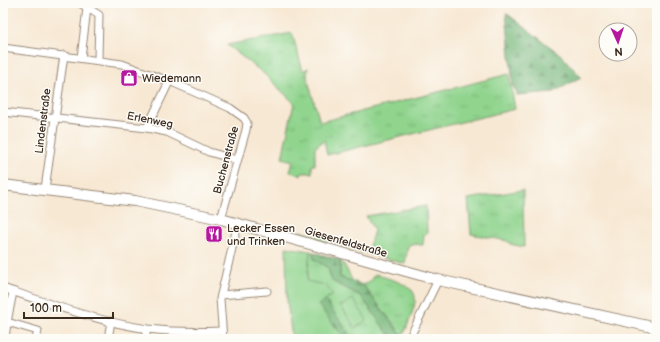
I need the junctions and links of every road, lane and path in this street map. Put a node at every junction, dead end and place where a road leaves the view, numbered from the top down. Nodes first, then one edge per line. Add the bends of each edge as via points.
1 (80, 3) edge
2 (87, 8) junction
3 (3, 48) edge
4 (64, 55) junction
5 (81, 58) junction
6 (98, 59) junction
7 (169, 82) junction
8 (3, 112) edge
9 (55, 118) junction
10 (147, 128) junction
11 (237, 160) junction
12 (3, 185) edge
13 (45, 189) junction
14 (221, 219) junction
15 (238, 223) junction
16 (438, 280) junction
17 (3, 288) edge
18 (267, 291) dead end
19 (13, 292) junction
20 (221, 295) junction
21 (111, 321) junction
22 (7, 322) junction
23 (657, 328) edge
24 (147, 329) junction
25 (221, 331) junction
26 (5, 339) edge
27 (36, 339) edge
28 (108, 339) edge
29 (145, 339) edge
30 (223, 339) edge
31 (409, 339) edge

1 - 2 street
2 - 5 street
2 - 6 street via 99,15
3 - 4 street, Buchenstraße
4 - 5 street, Buchenstraße
4 - 9 street, Lindenstraße
5 - 6 street, Buchenstraße
6 - 7 street, Buchenstraße via 122,64
7 - 10 street
7 - 11 street, Buchenstraße via 230,108 244,118 247,123 246,130
8 - 9 street, Erlenweg
9 - 10 street, Erlenweg
9 - 13 street, Lindenstraße
10 - 11 street, Erlenweg via 167,132 210,152
11 - 14 street, Buchenstraße
12 - 13 main road, Giesenfeldstraße
13 - 14 main road, Giesenfeldstraße via 135,201
14 - 15 main road, Giesenfeldstraße
15 - 16 main road, Giesenfeldstraße
15 - 20 street
16 - 23 main road, Giesenfeldstraße
16 - 31 street
17 - 19 street
18 - 20 street
19 - 21 street
19 - 22 street
20 - 25 street
21 - 24 street
21 - 28 street
22 - 26 street
22 - 27 street via 38,331
24 - 25 street via 183,332
24 - 29 street
25 - 30 street

